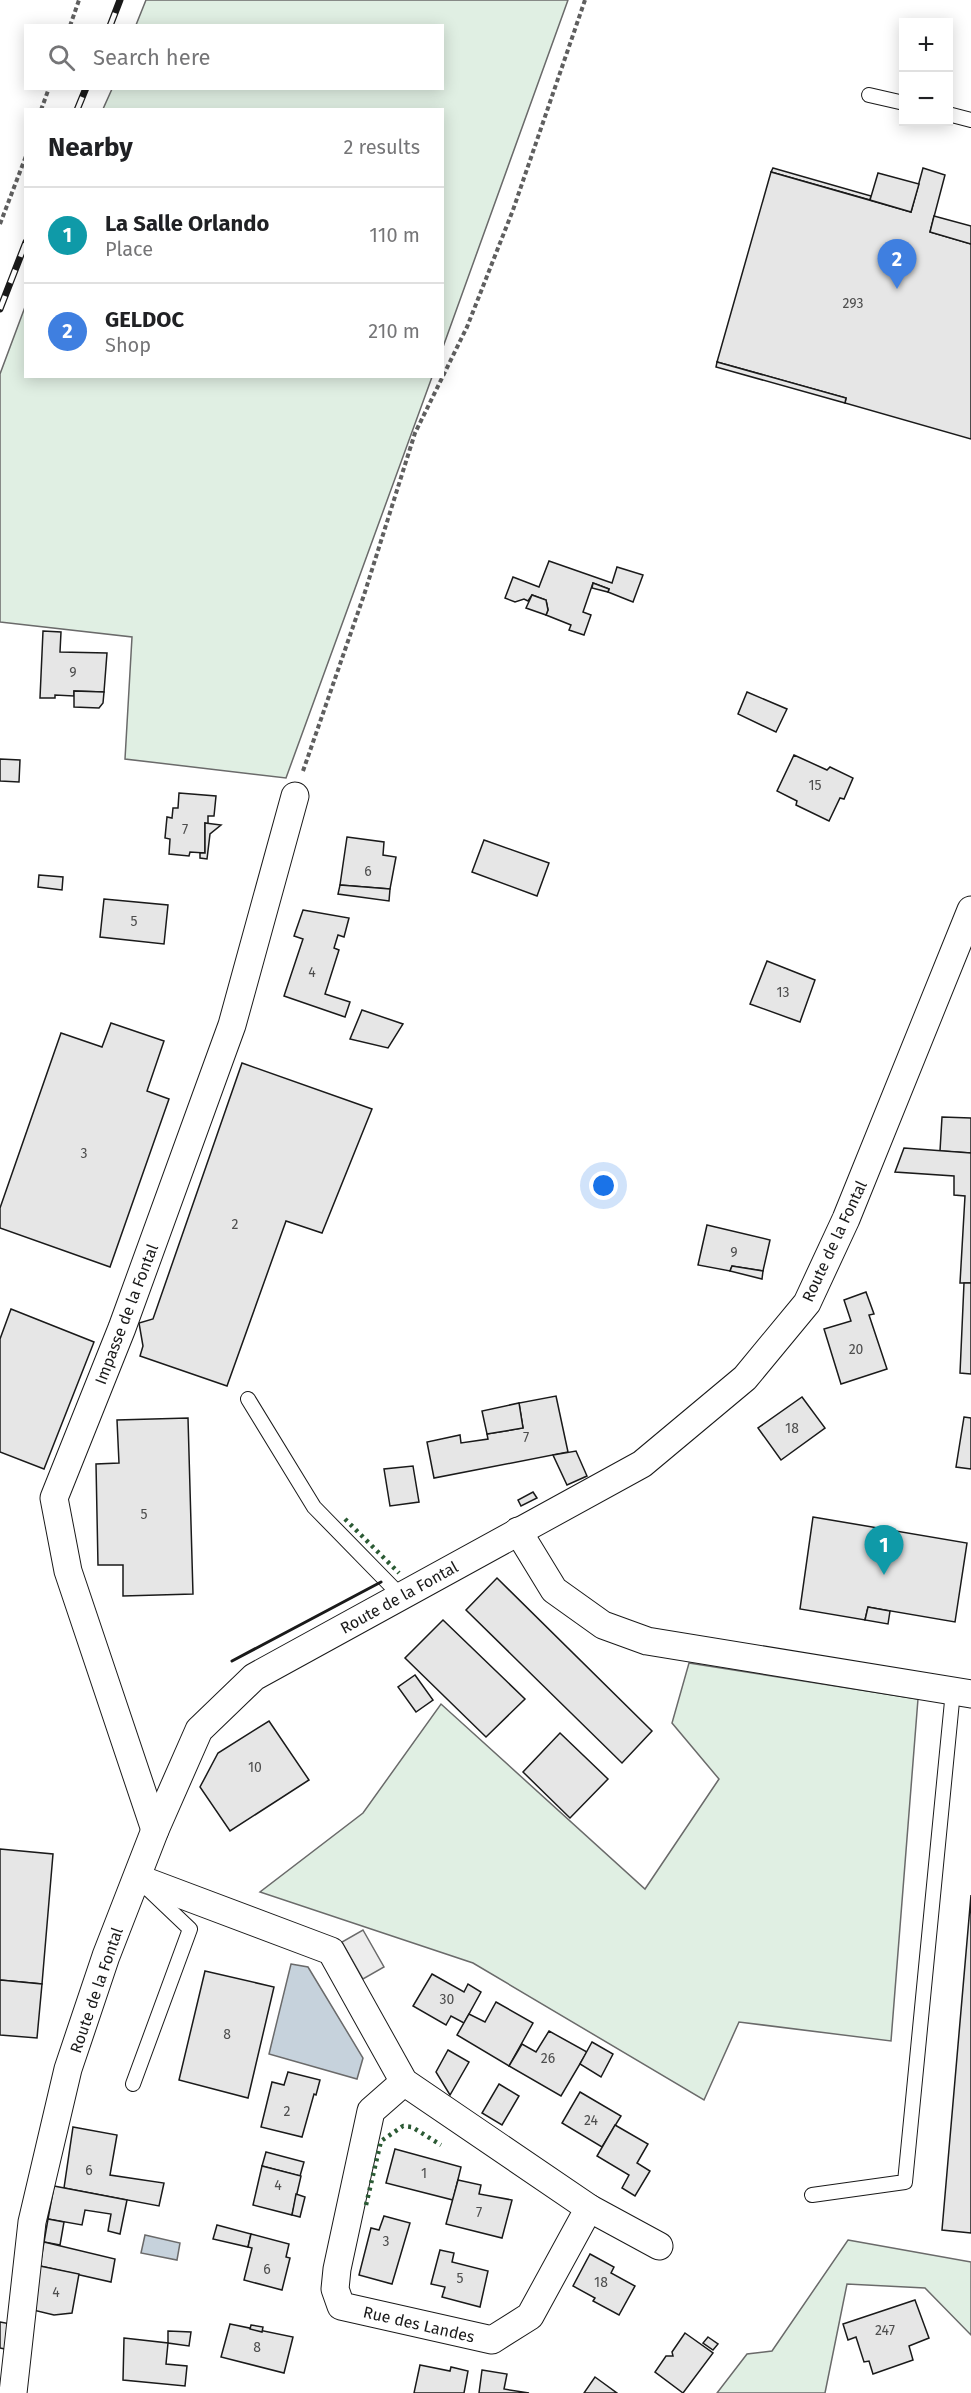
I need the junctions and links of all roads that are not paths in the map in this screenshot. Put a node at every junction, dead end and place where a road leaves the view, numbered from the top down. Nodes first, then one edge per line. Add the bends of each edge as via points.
1 (869, 95) dead end
2 (899, 103) edge
3 (953, 115) edge
4 (971, 120) edge
5 (295, 795) road end
6 (971, 910) edge
7 (248, 1399) dead end
8 (518, 1531) junction
9 (401, 1596) junction
10 (962, 1693) edge
11 (155, 1830) junction
12 (137, 1878) junction
13 (404, 2082) junction
14 (133, 2084) dead end
15 (812, 2195) dead end
16 (589, 2208) junction
17 (659, 2246) dead end
18 (13, 2393) edge

1 - 2 lane
3 - 4 lane
5 - 11 street, Impasse de la Fontal via 232,1025 122,1328 54,1498 68,1572
6 - 8 street, Route de la Fontal via 846,1219 807,1303 745,1378 642,1464
7 - 9 lane via 314,1507
8 - 9 street, Route de la Fontal
8 - 10 street via 554,1590 603,1625 647,1641
9 - 11 street, Route de la Fontal via 254,1677 199,1730
10 - 15 lane via 905,2182
11 - 12 street, Route de la Fontal
12 - 13 street via 331,1951
12 - 14 lane via 190,1929
12 - 18 street, Route de la Fontal via 68,2069 32,2222
13 - 16 street
13 - 16 street, Rue des Landes via 371,2111 337,2269 335,2289 341,2306 492,2340 530,2316
16 - 17 street

